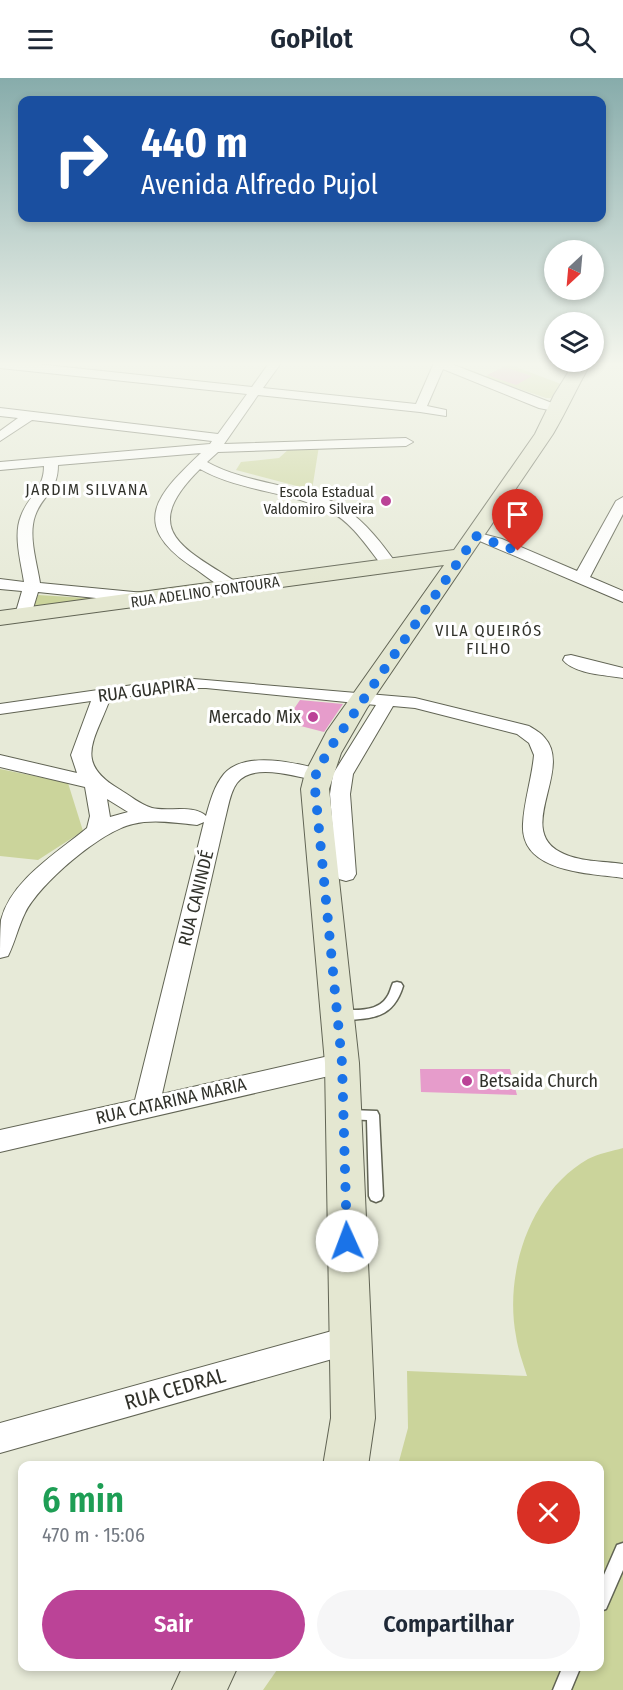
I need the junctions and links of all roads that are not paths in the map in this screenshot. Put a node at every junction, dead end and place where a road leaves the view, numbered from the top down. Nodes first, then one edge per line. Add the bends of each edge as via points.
1 (185, 438) edge
2 (221, 438) edge
3 (540, 438) edge
4 (406, 442) dead end
5 (218, 443) junction
6 (285, 445) junction
7 (155, 459) junction
8 (198, 462) junction
9 (0, 466) edge
10 (52, 468) junction
11 (0, 478) edge
12 (623, 501) edge
13 (619, 516) edge
14 (476, 536) junction
15 (400, 564) junction
16 (456, 564) junction
17 (581, 579) junction
18 (0, 584) edge
19 (32, 585) junction
20 (235, 588) junction
21 (623, 597) edge
22 (154, 600) junction
23 (23, 615) junction
24 (0, 618) edge
25 (571, 660) dead end
26 (623, 673) edge
27 (102, 695) junction
28 (376, 699) junction
29 (0, 709) edge
30 (0, 761) edge
31 (316, 774) junction
32 (94, 783) junction
33 (145, 813) junction
34 (197, 818) dead end
35 (96, 831) junction
36 (623, 871) edge
37 (346, 874) dead end
38 (0, 950) edge
39 (397, 986) dead end
40 (338, 1015) junction
41 (342, 1063) junction
42 (146, 1107) junction
43 (0, 1141) edge
44 (359, 1153) junction
45 (376, 1196) dead end
46 (350, 1340) junction
47 (0, 1438) edge
48 (346, 1461) edge
49 (623, 1551) edge
50 (604, 1594) edge
51 (209, 1671) edge
52 (570, 1671) edge
53 (196, 1690) edge
54 (562, 1690) edge

1 - 5 street
2 - 5 street
3 - 14 main road
4 - 6 street
5 - 6 street
5 - 7 street
5 - 8 street
6 - 8 street via 270,455
7 - 8 street
7 - 10 street
8 - 15 street via 224,477 338,510
8 - 20 street via 175,486 162,515 162,528 184,555
9 - 10 street
10 - 11 street
10 - 19 street via 51,480 28,515 25,529
12 - 13 street
13 - 17 street
14 - 16 main road
14 - 17 street
15 - 16 main road, RUA ADELINO FONTOURA
15 - 20 main road, RUA ADELINO FONTOURA
16 - 28 main road
17 - 21 street
18 - 19 street
19 - 22 street
19 - 23 street
20 - 22 main road, RUA ADELINO FONTOURA
22 - 23 main road, RUA ADELINO FONTOURA
23 - 24 main road, RUA ADELINO FONTOURA
25 - 26 street
27 - 28 street, RUA GUAPIRA via 193,683
27 - 29 street, RUA GUAPIRA
27 - 32 street via 80,755
28 - 31 main road via 328,751
28 - 36 street, RUA GUAPIRA via 428,706 533,734 544,752 532,831 535,843 561,861
28 - 37 street via 343,774 340,794
30 - 32 street
31 - 40 main road
31 - 42 street, RUA CANINDÉ via 249,767 229,780 215,819
32 - 33 street
32 - 35 street via 100,816
33 - 34 street
33 - 35 street via 124,817
35 - 38 street via 32,885 15,911
39 - 40 lane via 390,1004 382,1011
40 - 41 main road
41 - 42 street, RUA CATARINA MARIA
41 - 44 main road via 343,1114
42 - 43 street, RUA CATARINA MARIA
44 - 45 lane
44 - 46 main road
46 - 47 street, RUA CEDRAL
46 - 48 main road via 352,1418
49 - 50 lane
51 - 53 main road
52 - 54 lane

